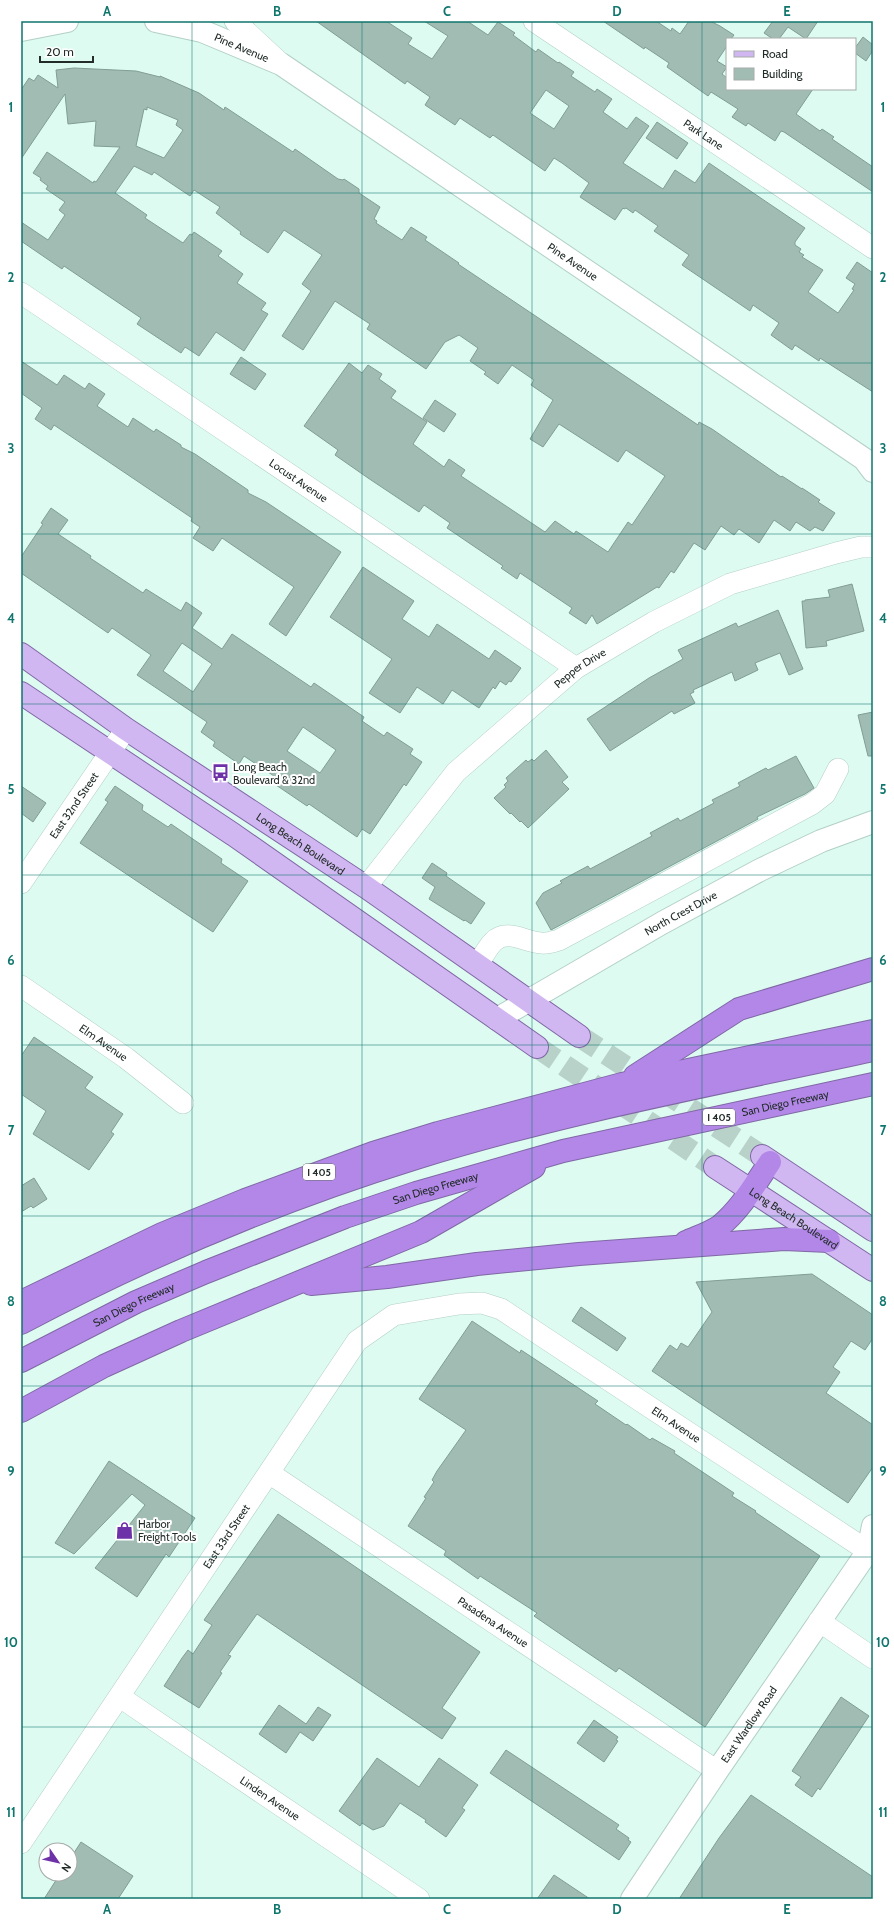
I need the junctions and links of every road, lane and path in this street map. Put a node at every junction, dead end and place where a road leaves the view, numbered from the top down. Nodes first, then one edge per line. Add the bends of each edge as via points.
1 (67, 21) edge
2 (156, 21) edge
3 (236, 21) edge
4 (534, 21) edge
5 (21, 30) edge
6 (281, 64) junction
7 (873, 248) edge
8 (21, 293) edge
9 (870, 464) edge
10 (869, 545) edge
11 (21, 654) edge
12 (576, 668) junction
13 (21, 693) edge
14 (126, 728) junction
15 (109, 752) junction
16 (838, 769) dead end
17 (873, 822) edge
18 (21, 883) edge
19 (366, 887) junction
20 (478, 965) junction
21 (873, 969) edge
22 (21, 986) edge
23 (529, 1001) junction
24 (497, 1019) junction
25 (873, 1030) edge
26 (579, 1036) tunnel mouth
27 (537, 1047) tunnel mouth
28 (873, 1050) edge
29 (873, 1064) edge
30 (622, 1084) junction
31 (873, 1084) edge
32 (183, 1103) dead end
33 (564, 1151) junction
34 (766, 1159) joint
35 (715, 1167) tunnel mouth
36 (751, 1191) junction
37 (873, 1230) edge
38 (829, 1241) junction
39 (674, 1248) junction
40 (873, 1270) edge
41 (288, 1286) junction
42 (24, 1299) edge
43 (482, 1303) joint
44 (21, 1323) edge
45 (21, 1361) edge
46 (24, 1410) edge
47 (269, 1473) junction
48 (873, 1526) edge
49 (870, 1550) edge
50 (819, 1621) junction
51 (873, 1658) edge
52 (120, 1697) junction
53 (717, 1771) junction
54 (21, 1843) edge
55 (420, 1899) edge
56 (632, 1899) edge

1 - 5 street
2 - 6 street, Pine Avenue via 202,31
3 - 6 street, Pine Avenue
4 - 7 street, Park Lane
6 - 9 street, Pine Avenue
8 - 12 street, Locust Avenue
10 - 12 street, Pepper Drive via 730,584 654,622
11 - 14 main road, Long Beach Boulevard
12 - 19 street, Pepper Drive via 456,772
13 - 15 main road
14 - 15 street, East 32nd Street
14 - 19 main road, Long Beach Boulevard
15 - 18 street, East 32nd Street
15 - 24 main road
16 - 20 street via 825,794 812,804 559,940 539,943 509,936 499,937 492,942
17 - 23 street, North Crest Drive via 821,841 760,870 662,923
19 - 20 main road, Long Beach Boulevard
20 - 23 main road, Long Beach Boulevard
21 - 30 highway via 739,1009
22 - 32 street, Elm Avenue via 126,1058
23 - 24 street, North Crest Drive
23 - 26 main road, Long Beach Boulevard
24 - 27 main road
25 - 30 highway, I 405
28 - 44 highway via 537,1124 416,1158 241,1220 144,1262
29 - 33 highway via 606,1119
30 - 42 highway, I 405 via 438,1133 315,1173 162,1234
31 - 33 highway, San Diego Freeway / I 405
33 - 41 highway via 421,1232
33 - 45 highway, San Diego Freeway / I 405 via 416,1193 263,1248 136,1302
34 - 36 highway
34 - 37 main road
35 - 36 main road, Long Beach Boulevard
36 - 38 main road, Long Beach Boulevard
36 - 39 highway via 718,1227
38 - 39 highway via 784,1239
38 - 40 main road, Long Beach Boulevard
39 - 41 highway via 477,1264 387,1277
41 - 46 highway via 112,1363
43 - 47 street, East 33rd Street via 394,1314 357,1340
43 - 49 street, Elm Avenue via 501,1310
47 - 52 street, East 33rd Street
47 - 53 street, Pasadena Avenue
48 - 49 street, East Wardlow Road
49 - 50 street, East Wardlow Road
50 - 51 street
50 - 53 street, East Wardlow Road
52 - 54 street, East 33rd Street
52 - 55 street, Linden Avenue
53 - 56 street, East Wardlow Road

